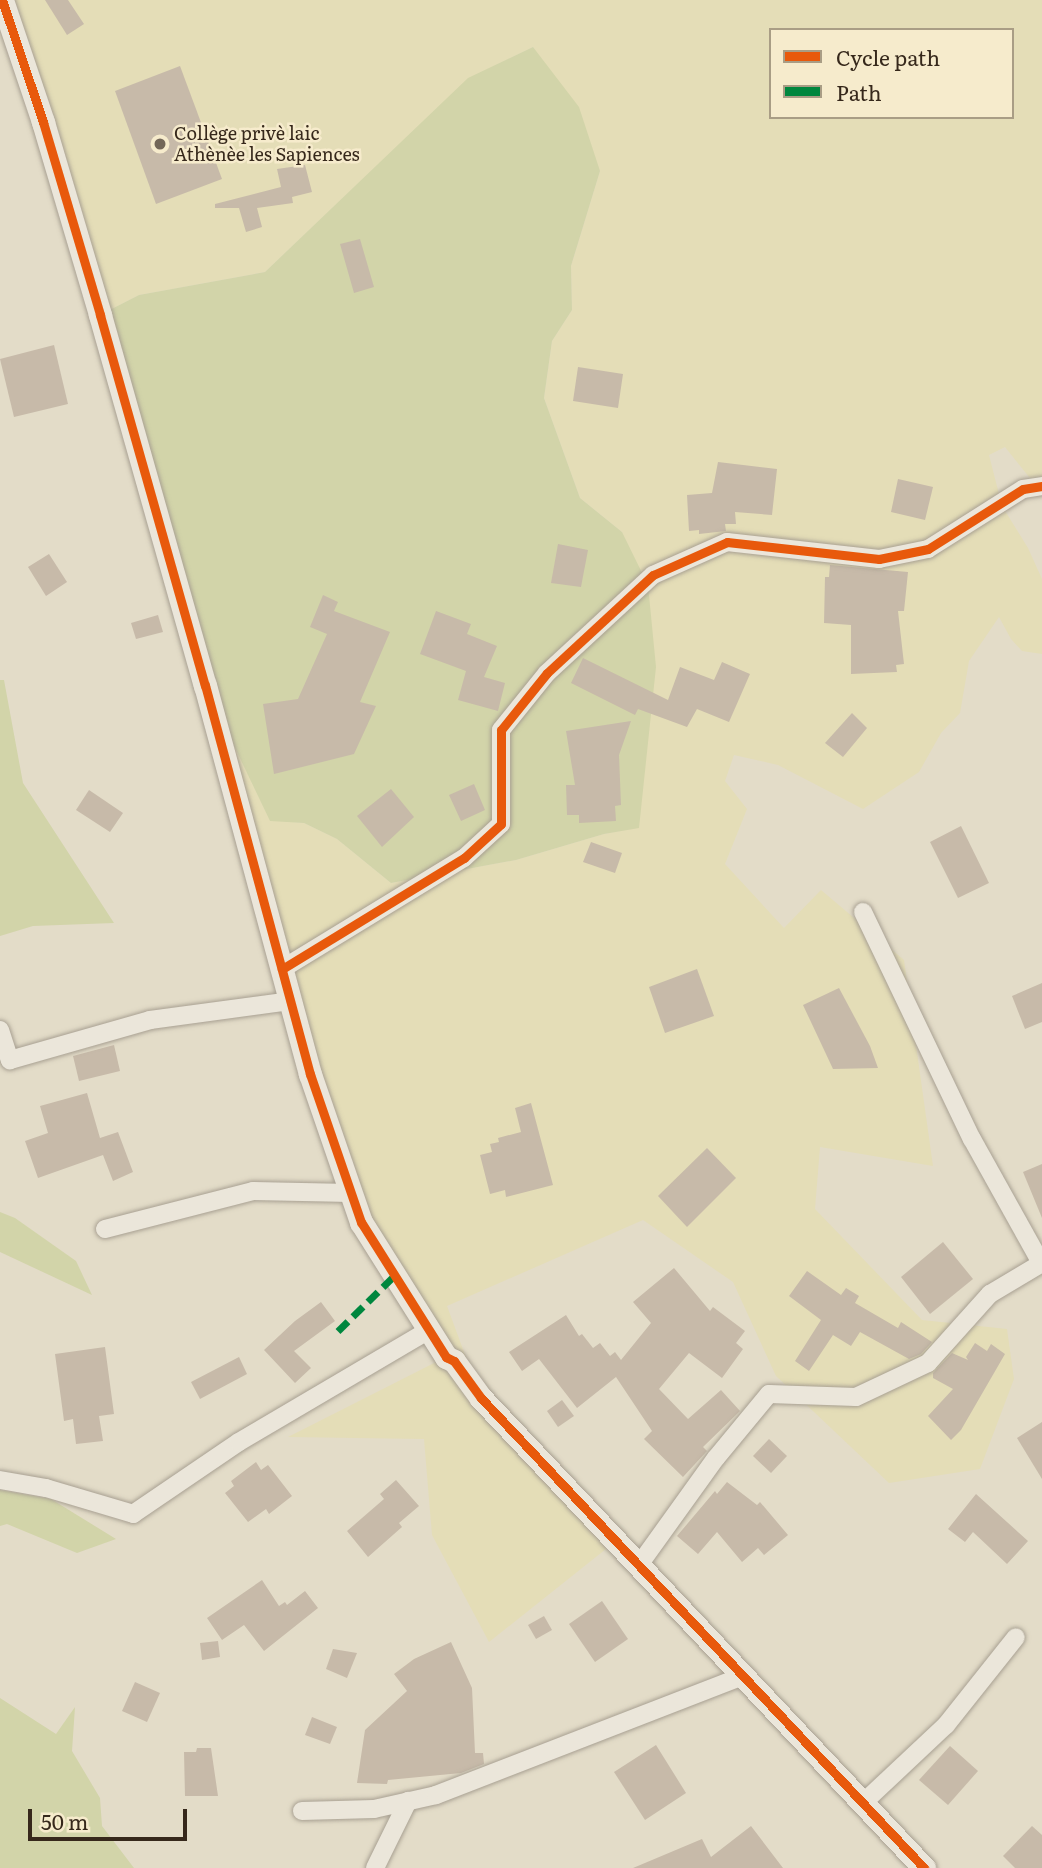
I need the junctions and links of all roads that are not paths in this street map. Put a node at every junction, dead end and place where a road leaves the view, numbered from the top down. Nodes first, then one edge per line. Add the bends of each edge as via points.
1 (2, 0) edge
2 (1042, 486) edge
3 (863, 912) dead end
4 (282, 969) junction
5 (290, 1001) junction
6 (0, 1030) edge
7 (351, 1193) junction
8 (104, 1229) dead end
9 (1041, 1263) edge
10 (429, 1330) junction
11 (0, 1480) edge
12 (639, 1564) junction
13 (1016, 1637) dead end
14 (745, 1675) junction
15 (408, 1801) junction
16 (863, 1803) junction
17 (302, 1811) dead end
18 (375, 1868) edge
19 (924, 1868) edge

1 - 4 street via 93,292
2 - 4 street via 1023,489 928,549 878,559 727,542 653,575 547,673 501,730 501,824 464,858
3 - 9 street via 972,1139
4 - 5 street
5 - 6 street via 150,1020 10,1060
5 - 7 street
7 - 8 street via 253,1191
7 - 10 street via 361,1222
9 - 12 street via 990,1294 928,1363 856,1397 769,1394
10 - 11 street via 239,1442 133,1514 46,1488
10 - 12 street via 481,1398
12 - 14 street
13 - 16 street via 946,1726
14 - 15 street via 579,1741
14 - 16 street
15 - 17 street via 374,1809
15 - 18 street
16 - 19 street

